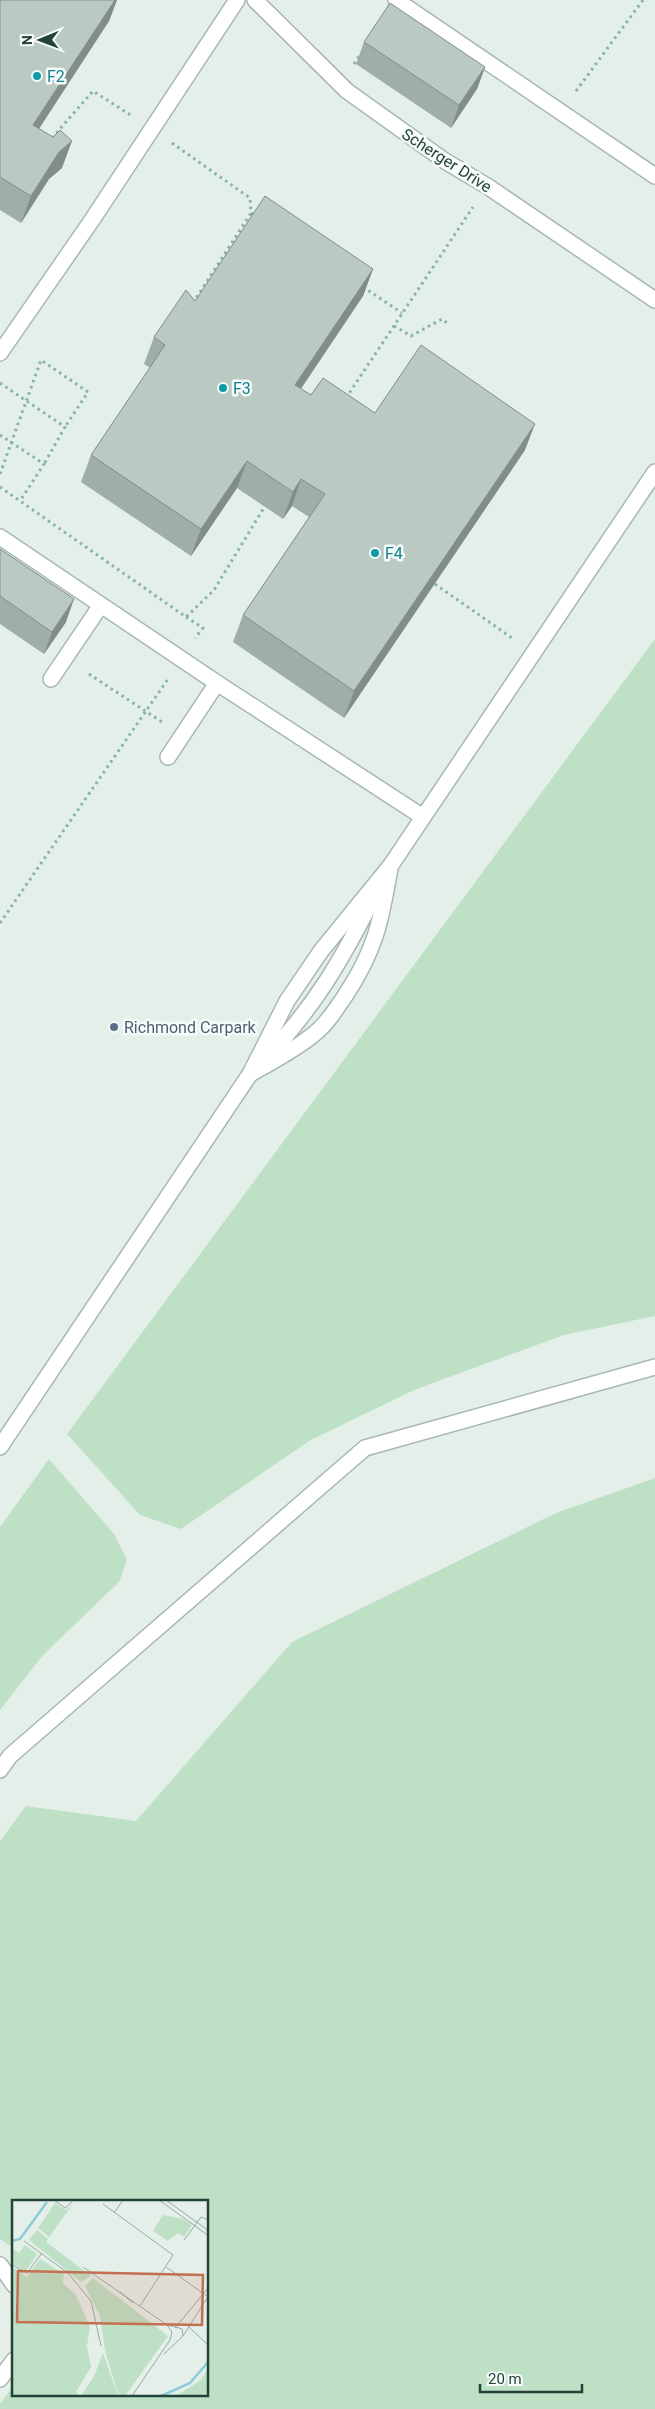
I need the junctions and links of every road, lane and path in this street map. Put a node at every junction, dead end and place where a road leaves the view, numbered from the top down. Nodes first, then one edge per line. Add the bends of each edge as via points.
1 (237, 0) edge
2 (255, 0) edge
3 (396, 0) edge
4 (643, 0) edge
5 (366, 47) edge
6 (339, 85) junction
7 (561, 112) junction
8 (151, 128) junction
9 (48, 143) edge
10 (655, 176) edge
11 (487, 186) junction
12 (251, 213) junction
13 (259, 218) edge
14 (354, 282) edge
15 (655, 300) edge
16 (190, 307) edge
17 (402, 313) junction
18 (447, 322) dead end
19 (394, 326) junction
20 (0, 352) edge
21 (0, 383) edge
22 (27, 401) junction
23 (343, 403) edge
24 (65, 426) junction
25 (0, 435) edge
26 (11, 442) junction
27 (44, 464) junction
28 (655, 472) edge
29 (0, 474) edge
30 (0, 488) edge
31 (20, 502) junction
32 (265, 506) dead end
33 (0, 537) edge
34 (435, 584) edge
35 (100, 605) junction
36 (186, 617) junction
37 (533, 652) junction
38 (181, 658) junction
39 (89, 674) dead end
40 (51, 679) dead end
41 (217, 683) junction
42 (146, 712) junction
43 (182, 736) junction
44 (168, 758) dead end
45 (422, 818) junction
46 (391, 865) junction
47 (0, 924) edge
48 (250, 1074) junction
49 (655, 1367) edge
50 (0, 1447) edge
51 (0, 1770) edge
52 (0, 2265) edge
53 (12, 2282) edge
54 (12, 2363) edge
55 (0, 2379) edge

1 - 8 street
2 - 6 street, Scherger Drive
3 - 7 street
4 - 7 path
5 - 6 path
6 - 11 street, Scherger Drive via 445,161
7 - 10 street
8 - 9 path via 93,90
8 - 12 path via 250,198
8 - 20 street via 92,220
11 - 15 street, Scherger Drive
11 - 17 path
12 - 13 path
12 - 16 path
14 - 17 path
17 - 19 path
18 - 19 path via 442,319 411,336
19 - 23 path
21 - 22 path
22 - 24 path
22 - 24 path via 41,360 88,392
22 - 26 path
24 - 27 path
25 - 26 path
26 - 27 path
26 - 29 path
27 - 31 path
28 - 37 street
30 - 31 path
31 - 36 path
32 - 36 path via 214,590
33 - 35 street
34 - 37 path
35 - 38 street
35 - 40 street
36 - 38 path via 203,628
37 - 45 street
38 - 41 street
38 - 42 path
39 - 42 path
41 - 43 street
41 - 45 street
42 - 43 path
42 - 47 path
43 - 44 street
45 - 46 street
46 - 48 street via 326,944 298,985
46 - 48 street via 324,986 289,1034
46 - 48 street via 373,946 363,969 339,1006 314,1034
48 - 50 street
49 - 51 street via 364,1448 10,1756
52 - 53 street
54 - 55 street

